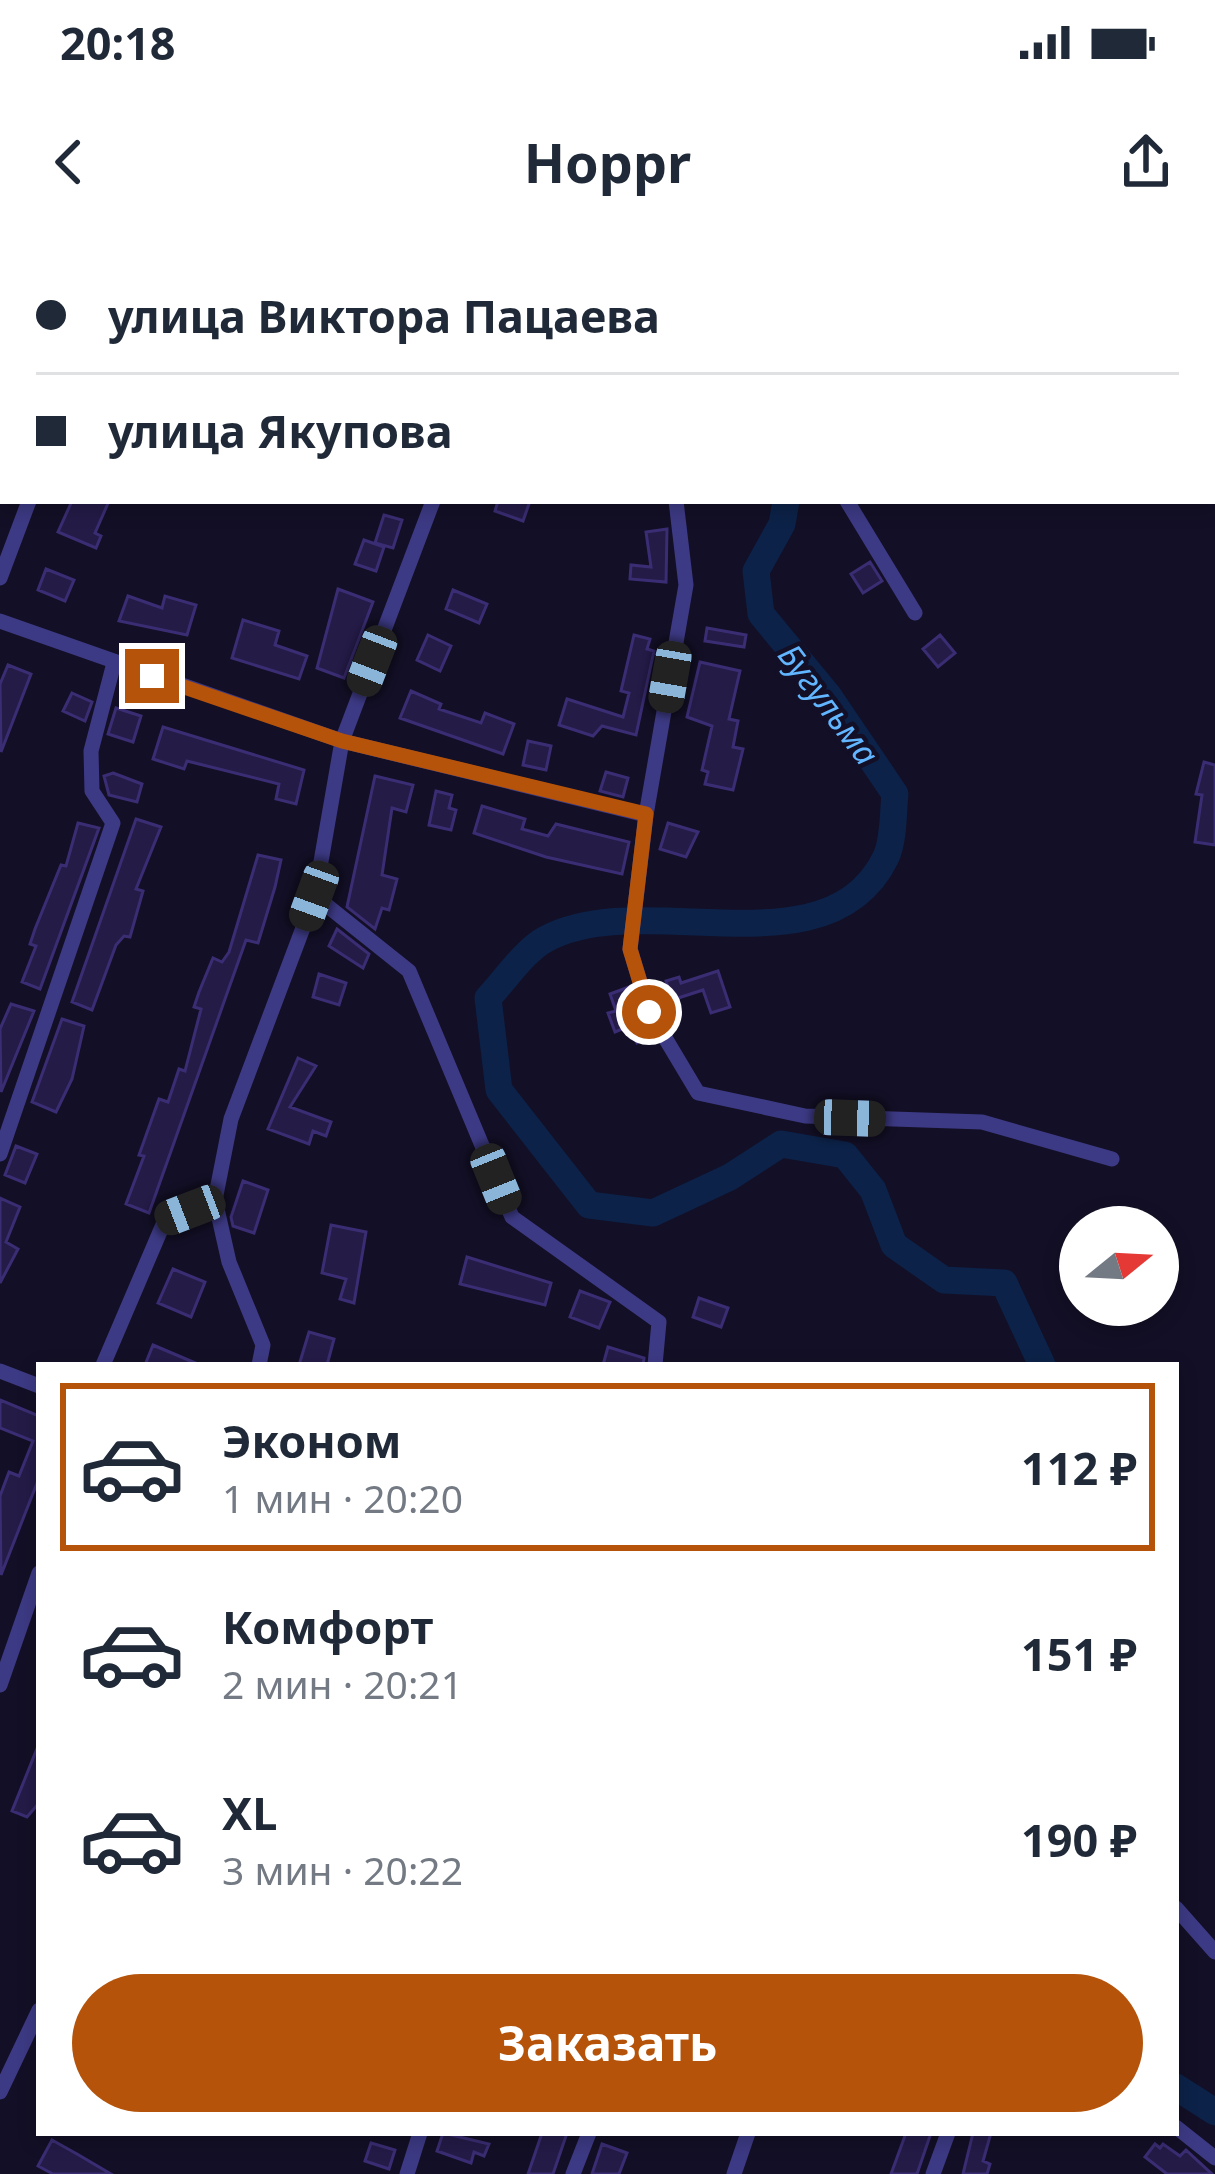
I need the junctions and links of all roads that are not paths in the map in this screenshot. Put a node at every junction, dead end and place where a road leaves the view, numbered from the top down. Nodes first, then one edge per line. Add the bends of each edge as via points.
1 (28, 504) edge
2 (433, 504) edge
3 (676, 504) edge
4 (850, 504) edge
5 (0, 578) edge
6 (915, 613) dead end
7 (0, 621) edge
8 (114, 663) junction
9 (342, 741) junction
10 (646, 814) junction
11 (314, 896) junction
12 (0, 1154) edge
13 (1112, 1159) dead end
14 (215, 1200) junction
15 (104, 1362) edge
16 (260, 1362) edge
17 (655, 1362) edge
18 (0, 1371) edge
19 (36, 1385) edge
20 (36, 1582) edge
21 (0, 1685) edge
22 (1179, 1911) edge
23 (1215, 1952) edge
24 (36, 2015) edge
25 (0, 2092) edge
26 (1179, 2129) edge
27 (419, 2136) edge
28 (588, 2136) edge
29 (747, 2136) edge
30 (947, 2136) edge
31 (1215, 2158) edge
32 (406, 2174) edge
33 (573, 2174) edge
34 (734, 2174) edge
35 (933, 2174) edge

1 - 5 street
2 - 9 street
3 - 10 street via 686,585
4 - 6 street
7 - 8 street
8 - 9 street
8 - 12 street via 91,751 92,791 113,823
9 - 10 street
9 - 11 street
10 - 13 street via 630,949 649,1012 698,1094 805,1116 982,1122
11 - 14 street via 231,1119
11 - 17 street via 409,971 512,1217 659,1322
14 - 15 street via 164,1220
14 - 16 street via 229,1262 263,1345
18 - 19 street
20 - 21 street
22 - 23 street
24 - 25 street
26 - 31 street
27 - 32 street
28 - 33 street
29 - 34 street
30 - 35 street

